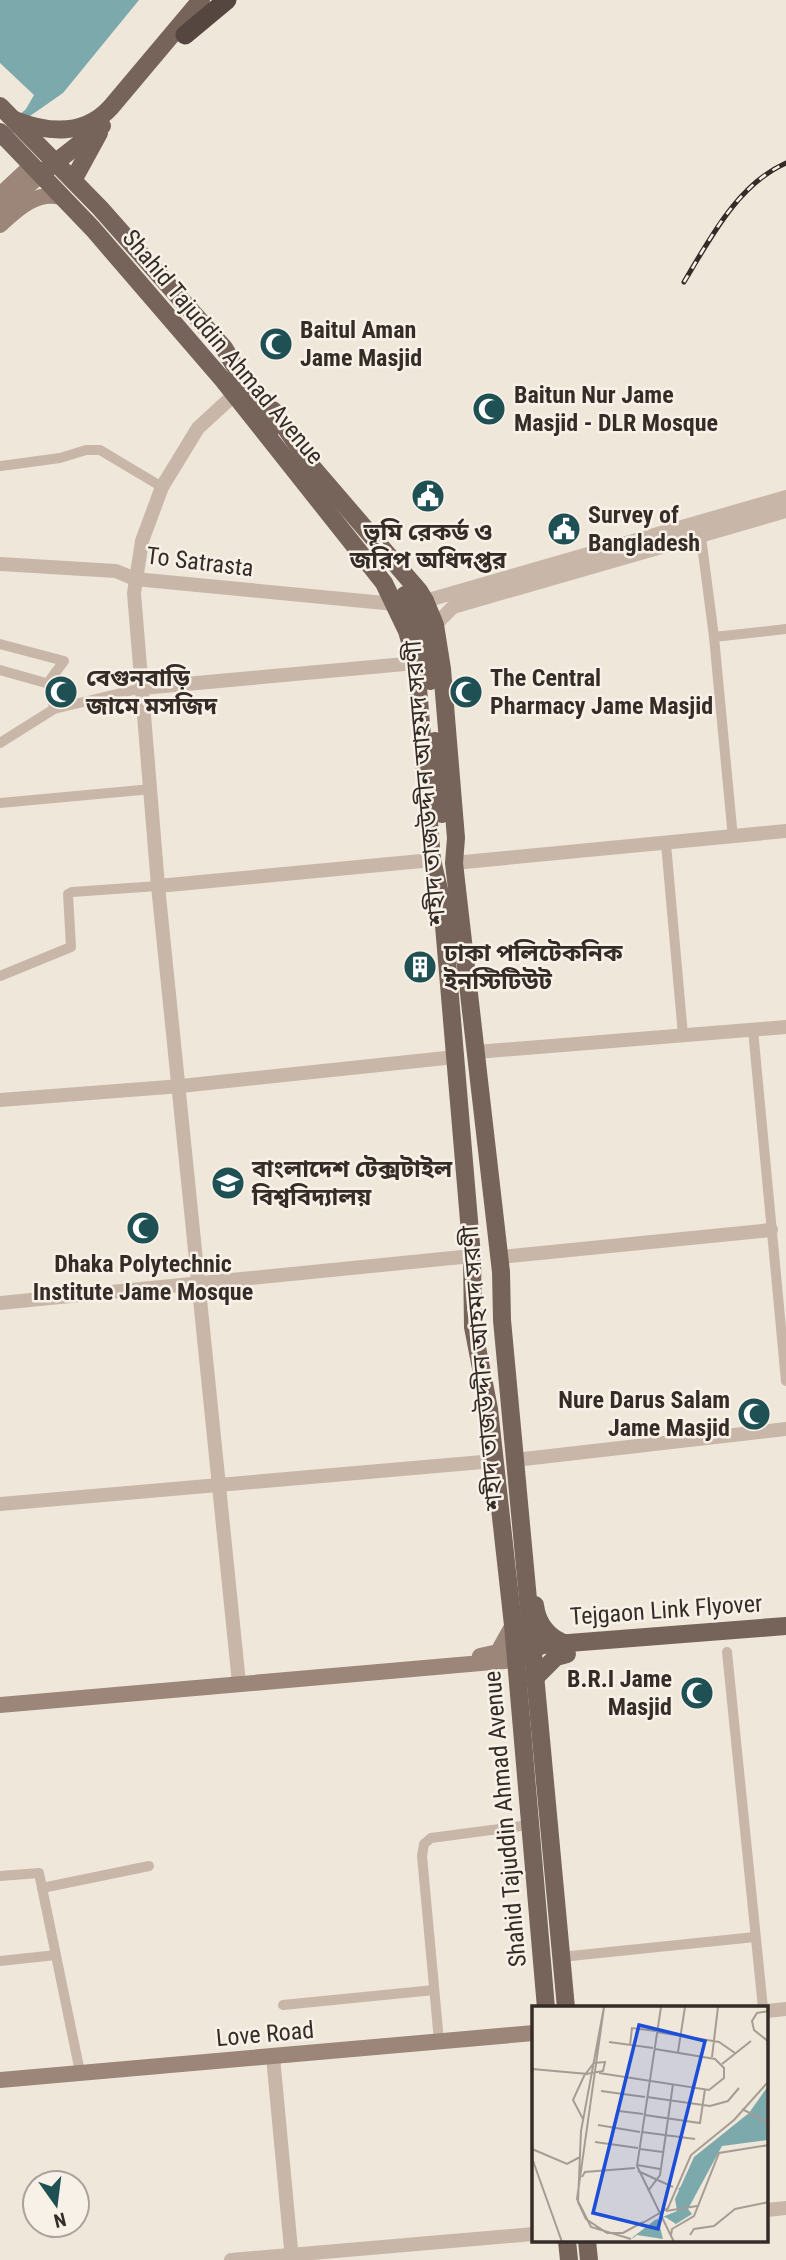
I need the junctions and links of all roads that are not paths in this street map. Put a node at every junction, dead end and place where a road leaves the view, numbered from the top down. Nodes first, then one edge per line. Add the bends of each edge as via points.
1 (186, 0) edge
2 (201, 0) edge
3 (214, 0) edge
4 (227, 0) edge
5 (185, 35) junction
6 (89, 112) junction
7 (7, 118) edge
8 (104, 124) junction
9 (54, 153) junction
10 (37, 170) junction
11 (76, 175) junction
12 (0, 195) edge
13 (64, 198) junction
14 (0, 210) edge
15 (0, 225) edge
16 (234, 394) junction
17 (257, 417) junction
18 (1, 466) edge
19 (162, 487) junction
20 (786, 497) edge
21 (786, 511) edge
22 (699, 530) junction
23 (140, 553) junction
24 (0, 564) edge
25 (374, 568) junction
26 (114, 571) junction
27 (407, 577) junction
28 (135, 579) junction
29 (391, 596) junction
30 (425, 601) junction
31 (353, 602) junction
32 (435, 625) junction
33 (405, 626) junction
34 (786, 629) edge
35 (714, 637) junction
36 (0, 644) edge
37 (415, 656) junction
38 (0, 670) edge
39 (47, 684) junction
40 (142, 688) junction
41 (54, 709) junction
42 (0, 743) edge
43 (152, 789) junction
44 (0, 803) edge
45 (786, 831) edge
46 (733, 838) junction
47 (666, 844) junction
48 (451, 855) junction
49 (432, 860) junction
50 (158, 886) junction
51 (0, 976) edge
52 (786, 1027) edge
53 (753, 1030) junction
54 (683, 1035) junction
55 (476, 1052) junction
56 (455, 1057) junction
57 (181, 1086) junction
58 (0, 1100) edge
59 (771, 1230) junction
60 (472, 1256) junction
61 (500, 1265) junction
62 (200, 1284) junction
63 (473, 1300) junction
64 (0, 1303) edge
65 (502, 1320) junction
66 (786, 1381) edge
67 (786, 1429) edge
68 (515, 1460) junction
69 (494, 1461) junction
70 (219, 1486) junction
71 (0, 1504) edge
72 (524, 1559) junction
73 (513, 1625) junction
74 (786, 1626) edge
75 (786, 1636) edge
76 (639, 1643) junction
77 (567, 1649) junction
78 (727, 1652) dead end
79 (527, 1655) junction
80 (413, 1669) junction
81 (535, 1678) junction
82 (239, 1684) junction
83 (0, 1705) edge
84 (545, 1796) junction
85 (527, 1798) junction
86 (529, 1825) junction
87 (149, 1866) dead end
88 (0, 1876) edge
89 (42, 1888) junction
90 (755, 1937) junction
91 (56, 1955) junction
92 (561, 1957) junction
93 (0, 1961) edge
94 (434, 1990) junction
95 (283, 2005) dead end
96 (547, 2006) edge
97 (566, 2006) edge
98 (764, 2006) edge
99 (786, 2009) edge
100 (768, 2010) edge
101 (532, 2033) edge
102 (439, 2041) junction
103 (272, 2057) junction
104 (80, 2072) junction
105 (0, 2080) edge
106 (786, 2208) edge
107 (768, 2210) edge
108 (532, 2234) edge
109 (567, 2242) edge
110 (587, 2242) edge
111 (291, 2257) edge
112 (231, 2260) edge
113 (569, 2260) edge
114 (589, 2260) edge

1 - 6 main road
2 - 7 main road via 102,116 75,129 45,129
3 - 5 main road
4 - 5 highway
5 - 8 main road
6 - 7 main road via 56,126
6 - 9 main road
7 - 9 main road, Shahid Tajuddin Ahmad Avenue
7 - 10 main road, Shahid Tajuddin Ahmad Avenue
7 - 17 main road via 225,366
7 - 48 main road via 100,208 224,348 286,449 411,604 427,653
8 - 9 main road
8 - 11 main road
9 - 10 main road
9 - 11 main road, Shahid Tajuddin Ahmad Avenue
10 - 12 main road
10 - 13 main road, Shahid Tajuddin Ahmad Avenue
10 - 14 main road
11 - 27 main road, Shahid Tajuddin Ahmad Avenue via 231,346 296,446
13 - 15 main road via 33,200
13 - 16 main road, Shahid Tajuddin Ahmad Avenue
16 - 17 main road, Shahid Tajuddin Ahmad Avenue
16 - 19 street via 198,428
17 - 25 main road, Shahid Tajuddin Ahmad Avenue via 294,471
18 - 19 street via 100,450
19 - 23 street
20 - 22 street
21 - 22 street
22 - 30 street
22 - 32 street via 453,607
22 - 35 street
23 - 26 street
23 - 28 street
24 - 26 street, To Satrasta
25 - 29 main road, Shahid Tajuddin Ahmad Avenue
25 - 31 street via 375,590
26 - 28 street, To Satrasta
27 - 29 main road
27 - 30 main road, Shahid Tajuddin Ahmad Avenue
28 - 31 street, To Satrasta
28 - 40 street
29 - 30 main road
29 - 31 street, To Satrasta
29 - 33 main road, Shahid Tajuddin Ahmad Avenue
30 - 32 main road, শহীদ তাজউদ্দীন আহমদ সরণী
30 - 33 main road via 409,610
32 - 37 main road
32 - 48 main road, শহীদ তাজউদ্দীন আহমদ সরণী via 456,838
33 - 37 main road, শহীদ তাজউদ্দীন আহমদ সরণী
34 - 35 street
35 - 46 street
36 - 39 street via 64,661
37 - 40 street via 395,664
37 - 49 main road, শহীদ তাজউদ্দীন আহমদ সরণী
38 - 39 street
39 - 41 street
40 - 41 street
40 - 43 street
41 - 42 street
43 - 44 street
43 - 50 street
45 - 46 street
46 - 47 street
47 - 48 street
47 - 54 street
48 - 55 main road, শহীদ তাজউদ্দীন আহমদ সরণী
49 - 50 street
49 - 56 main road, শহীদ তাজউদ্দীন আহমদ সরণী via 442,902
50 - 51 street via 72,891 68,894 71,947
50 - 57 street
52 - 53 street
53 - 54 street
53 - 59 street
54 - 55 street
55 - 61 main road, শহীদ তাজউদ্দীন আহমদ সরণী
56 - 57 street
56 - 60 main road, শহীদ তাজউদ্দীন আহমদ সরণী
57 - 58 street
57 - 62 street
59 - 61 street
59 - 66 street
60 - 61 main road via 486,1278 496,1279
60 - 62 street
60 - 63 main road, শহীদ তাজউদ্দীন আহমদ সরণী
61 - 65 main road, শহীদ তাজউদ্দীন আহমদ সরণী
62 - 64 street
62 - 70 street
63 - 65 main road via 489,1295
63 - 69 main road, শহীদ তাজউদ্দীন আহমদ সরণী
65 - 68 main road, শহীদ তাজউদ্দীন আহমদ সরণী
67 - 68 street
68 - 72 main road, শহীদ তাজউদ্দীন আহমদ সরণী
69 - 70 street
69 - 73 main road, শহীদ তাজউদ্দীন আহমদ সরণী
70 - 71 street
70 - 82 street
72 - 77 main road, Tejgaon Link Flyover via 531,1568 540,1624
72 - 79 main road, শহীদ তাজউদ্দীন আহমদ সরণী
73 - 79 main road, Shahid Tajuddin Ahmad Avenue
73 - 80 main road via 495,1655 435,1660
74 - 76 main road, Tejgaon Link Flyover
75 - 76 main road, Tejgaon Link Flyover
76 - 77 main road, Tejgaon Link Flyover
77 - 79 main road
77 - 81 main road
78 - 90 street
79 - 80 main road
79 - 81 main road, শহীদ তাজউদ্দীন আহমদ সরণী
79 - 85 main road, Shahid Tajuddin Ahmad Avenue
80 - 82 main road
81 - 84 main road, শহীদ তাজউদ্দীন আহমদ সরণী
82 - 83 main road
84 - 85 main road
84 - 92 main road, শহীদ তাজউদ্দীন আহমদ সরণী
85 - 86 main road, Shahid Tajuddin Ahmad Avenue
86 - 94 street via 431,1838 424,1844
86 - 96 main road, Shahid Tajuddin Ahmad Avenue
87 - 89 street
88 - 89 street via 39,1873
89 - 91 street
90 - 92 street
90 - 98 street
91 - 93 street
91 - 104 street
92 - 97 main road, শহীদ তাজউদ্দীন আহমদ সরণী
94 - 95 street
94 - 102 street
99 - 100 street
101 - 102 main road, Love Road
102 - 103 main road, Love Road
103 - 104 main road, Love Road
103 - 111 street
104 - 105 main road, Love Road
106 - 107 street
108 - 111 street
109 - 113 main road
110 - 114 main road
111 - 112 street

